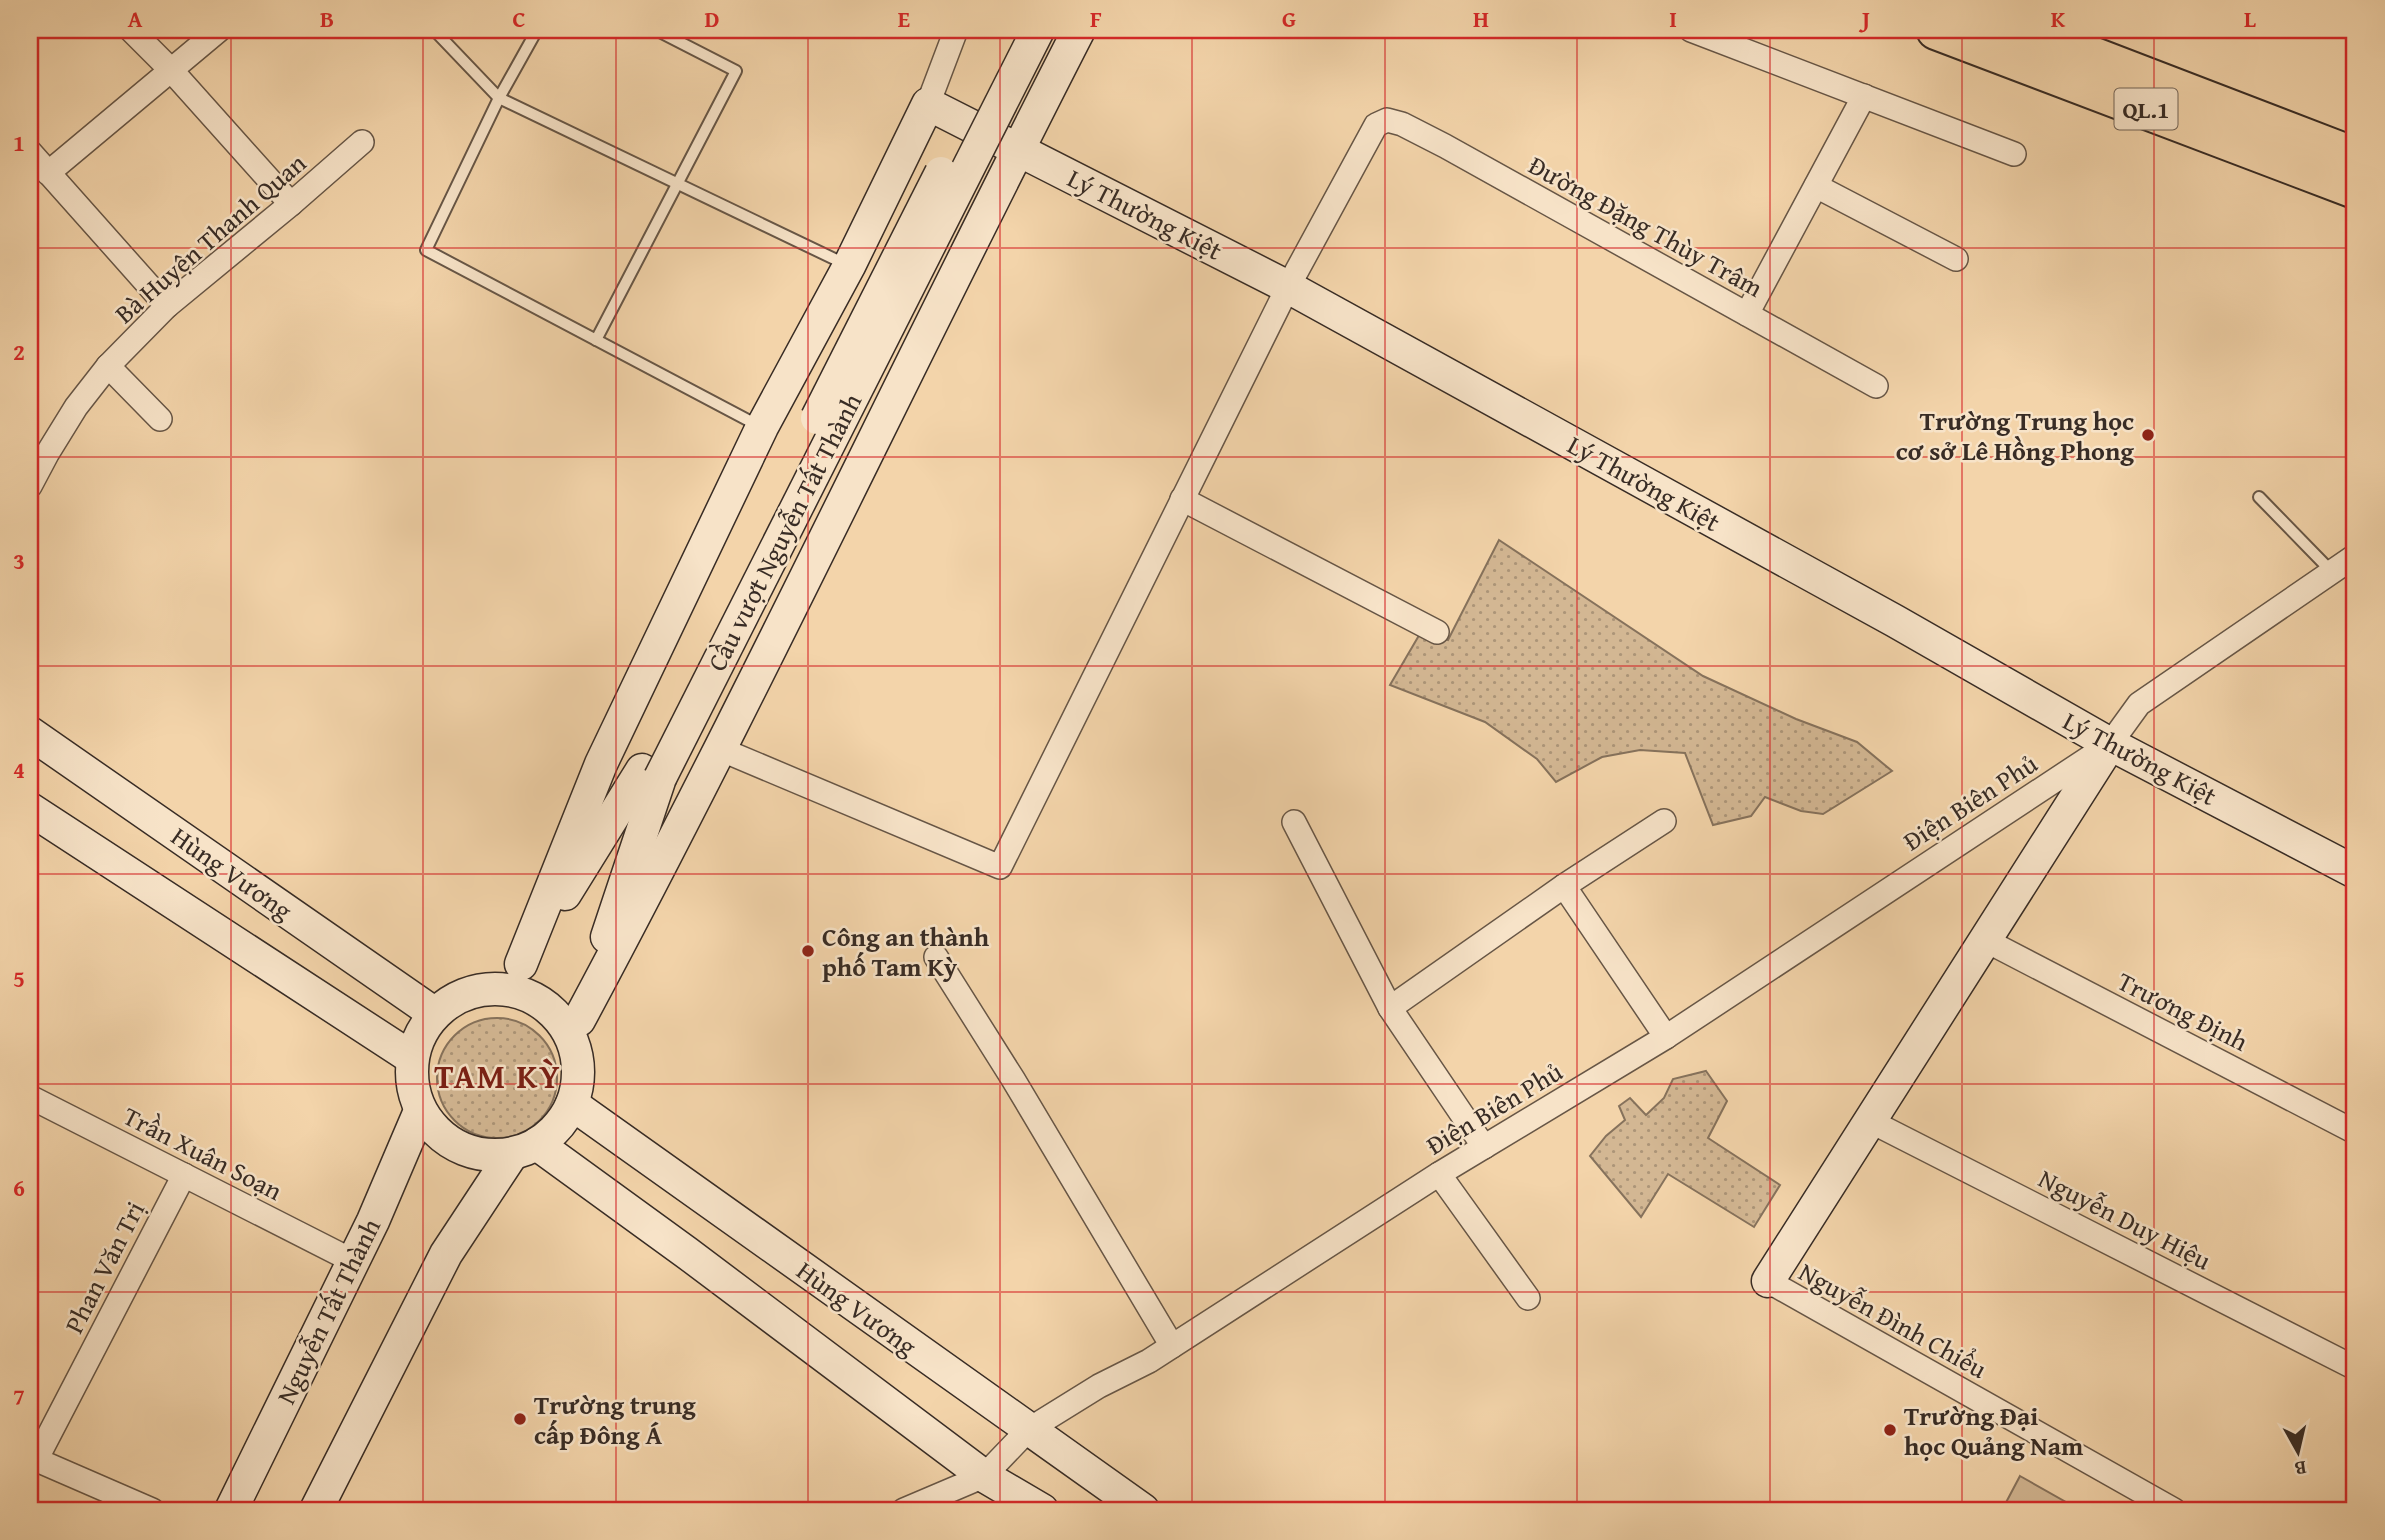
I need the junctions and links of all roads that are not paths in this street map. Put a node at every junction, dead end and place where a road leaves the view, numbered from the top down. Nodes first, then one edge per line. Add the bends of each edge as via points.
1 (131, 30) edge
2 (219, 30) edge
3 (433, 30) edge
4 (537, 30) edge
5 (656, 30) edge
6 (956, 30) edge
7 (1017, 30) edge
8 (1038, 30) edge
9 (1079, 30) edge
10 (1691, 30) edge
11 (1936, 30) edge
12 (2024, 30) edge
13 (171, 70) junction
14 (1864, 96) junction
15 (499, 98) junction
16 (928, 104) junction
17 (362, 142) dead end
18 (1017, 149) junction
19 (30, 152) edge
20 (2014, 154) dead end
21 (2355, 157) edge
22 (48, 173) junction
23 (677, 184) junction
24 (1816, 186) junction
25 (2355, 189) edge
26 (291, 204) junction
27 (1956, 259) dead end
28 (849, 266) junction
29 (1288, 287) junction
30 (166, 306) junction
31 (1747, 314) junction
32 (596, 340) junction
33 (108, 366) junction
34 (1875, 386) dead end
35 (160, 419) dead end
36 (762, 427) junction
37 (30, 486) edge
38 (2259, 497) dead end
39 (1182, 499) junction
40 (2355, 556) edge
41 (2333, 573) junction
42 (1437, 632) dead end
43 (30, 733) edge
44 (2110, 744) junction
45 (720, 749) junction
46 (651, 774) junction
47 (30, 809) edge
48 (1664, 821) dead end
49 (1294, 822) dead end
50 (2355, 872) edge
51 (1564, 886) junction
52 (1985, 940) junction
53 (936, 957) dead end
54 (513, 976) junction
55 (1390, 1008) junction
56 (435, 1014) junction
57 (579, 1020) junction
58 (1666, 1037) junction
59 (577, 1052) junction
60 (412, 1058) junction
61 (31, 1096) edge
62 (572, 1104) junction
63 (421, 1111) junction
64 (1870, 1121) junction
65 (2355, 1132) edge
66 (1484, 1147) junction
67 (525, 1149) junction
68 (1439, 1174) junction
69 (184, 1175) junction
70 (353, 1261) junction
71 (1768, 1281) joint
72 (1528, 1298) dead end
73 (1172, 1346) junction
74 (2355, 1368) edge
75 (1028, 1430) junction
76 (33, 1459) edge
77 (984, 1476) junction
78 (152, 1510) edge
79 (231, 1510) edge
80 (316, 1510) edge
81 (905, 1510) edge
82 (1042, 1510) edge
83 (1143, 1510) edge
84 (2174, 1510) edge

1 - 13 street
2 - 13 street
3 - 15 lane
4 - 15 lane
5 - 23 lane via 736,71
6 - 16 street
7 - 46 main road, Cầu vượt Nguyễn Tất Thành, bridge via 901,248
8 - 46 main road, Cầu vượt Nguyễn Tất Thành, bridge
9 - 18 main road
10 - 14 street
11 - 25 highway, QL.1
12 - 21 highway, QL.1
13 - 22 street
13 - 26 street
14 - 20 street
14 - 24 street
15 - 23 lane
15 - 32 lane via 426,250
16 - 18 main road, Lý Thường Kiệt
16 - 28 main road
17 - 26 street, Bà Huyện Thanh Quan
18 - 29 main road, Lý Thường Kiệt
18 - 45 main road
19 - 22 street
22 - 30 street
23 - 28 lane
23 - 32 lane
24 - 27 street
24 - 31 street
26 - 30 street, Bà Huyện Thanh Quan
28 - 36 main road
29 - 31 street, Đường Đặng Thùy Trâm via 1376,125 1387,120 1445,146
29 - 39 street
29 - 44 main road, Lý Thường Kiệt
30 - 33 street, Bà Huyện Thanh Quan
31 - 34 street, Đường Đặng Thùy Trâm
32 - 36 lane
33 - 35 street
33 - 37 street, Bà Huyện Thanh Quan via 76,407
36 - 54 main road via 601,764
38 - 41 lane
39 - 42 street
39 - 45 street via 1000,867
40 - 41 street, Điện Biên Phủ
41 - 44 street, Điện Biên Phủ via 2140,704
43 - 56 main road, Hùng Vương
44 - 50 main road, Lý Thường Kiệt
44 - 52 main road
44 - 58 street, Điện Biên Phủ
45 - 57 main road
46 - 54 main road, Cầu vượt Nguyễn Tất Thành
46 - 57 main road, Cầu vượt Nguyễn Tất Thành
47 - 60 main road, Hùng Vương
48 - 51 street
49 - 55 street
51 - 55 street
51 - 58 street
52 - 64 main road
52 - 65 street, Trương Định
53 - 73 street
54 - 56 main road via 455,998
54 - 59 main road via 567,1029
55 - 66 street
56 - 60 main road via 420,1034
57 - 59 main road, Cầu vượt Nguyễn Tất Thành
58 - 66 street, Điện Biên Phủ
59 - 62 main road via 579,1078
60 - 63 main road via 412,1085
61 - 69 street, Trần Xuân Soạn
62 - 67 main road via 558,1127
62 - 75 main road, Hùng Vương
63 - 67 main road via 437,1132 459,1147 485,1154
63 - 70 main road, Nguyễn Tất Thành
64 - 71 main road
64 - 74 street, Nguyễn Duy Hiệu
66 - 68 street, Điện Biên Phủ
67 - 77 main road via 687,1253
67 - 80 main road via 446,1254
68 - 72 street
68 - 73 street, Điện Biên Phủ
69 - 70 street, Trần Xuân Soạn
69 - 76 street, Phan Văn Trị
70 - 79 main road, Nguyễn Tất Thành
71 - 84 street, Nguyễn Đình Chiểu
73 - 75 street, Điện Biên Phủ
75 - 77 street, Điện Biên Phủ
75 - 83 main road, Hùng Vương
76 - 78 street
77 - 81 street, Điện Biên Phủ
77 - 82 main road

